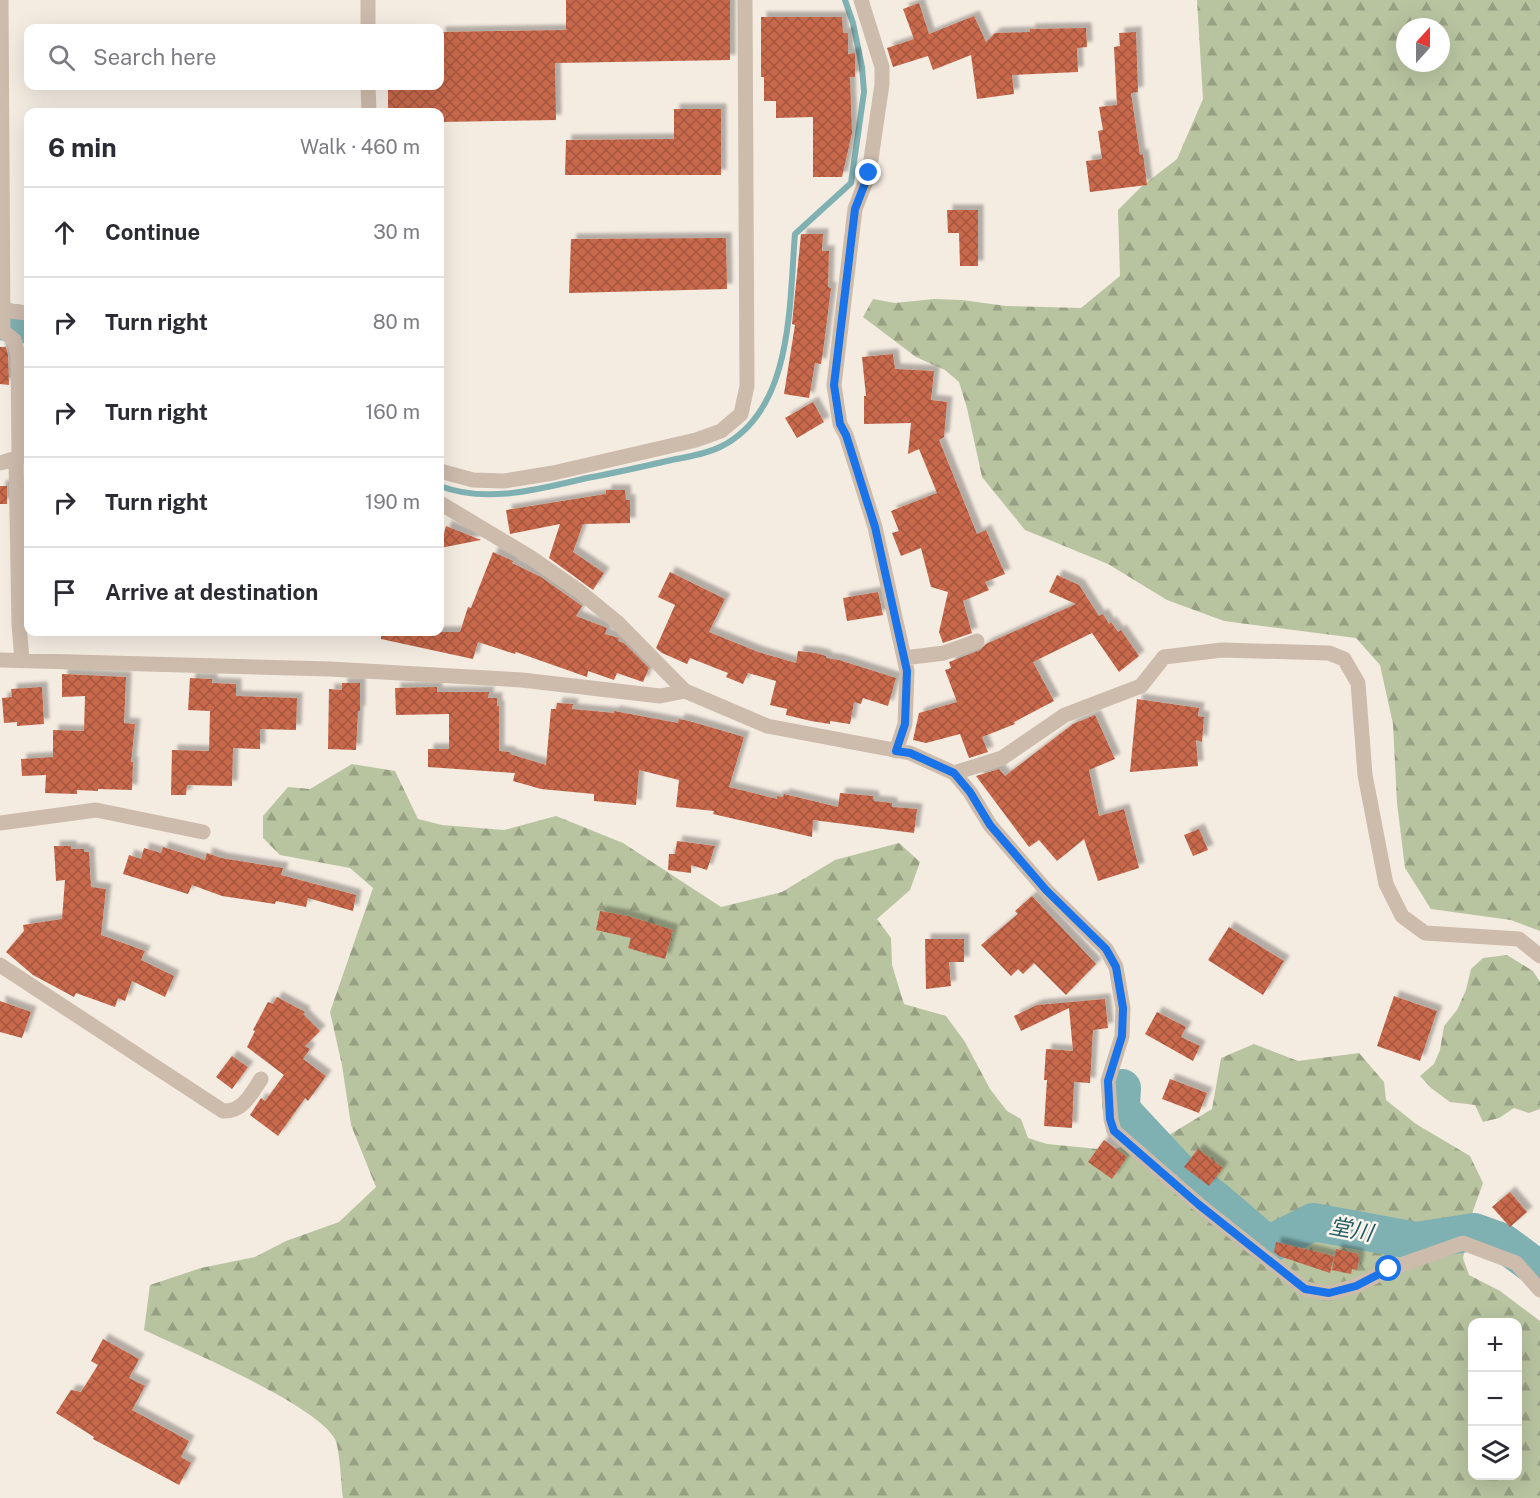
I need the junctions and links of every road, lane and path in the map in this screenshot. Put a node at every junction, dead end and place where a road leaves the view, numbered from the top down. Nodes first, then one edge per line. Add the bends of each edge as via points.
1 (1, 0) edge
2 (368, 0) edge
3 (745, 0) edge
4 (861, 0) edge
5 (368, 24) edge
6 (368, 90) edge
7 (369, 108) edge
8 (24, 313) edge
9 (3, 316) edge
10 (21, 456) edge
11 (0, 463) edge
12 (444, 472) edge
13 (444, 506) edge
14 (977, 641) dead end
15 (904, 658) junction
16 (0, 660) edge
17 (22, 660) junction
18 (685, 691) junction
19 (896, 751) junction
20 (954, 773) junction
21 (0, 824) edge
22 (203, 832) dead end
23 (1540, 956) edge
24 (0, 964) edge
25 (261, 1079) dead end
26 (1540, 1290) edge

1 - 9 street
2 - 5 street
3 - 12 street via 747,386 741,414 721,431 696,440 553,473 504,481 473,480
4 - 15 street via 882,67 882,84 869,173 855,209 834,385 840,424 875,527
6 - 7 street
8 - 9 street
9 - 10 street via 3,331 14,340 18,354
10 - 11 street
10 - 17 street
13 - 18 street via 579,591 617,622
14 - 15 street via 944,653
15 - 19 street via 905,724
16 - 17 street
17 - 18 street via 330,669 522,680 660,696
18 - 19 street via 767,726
19 - 20 street via 910,753
20 - 23 street via 1002,758 1065,715 1141,686 1164,657 1222,650 1329,653 1344,659 1358,683 1369,799 1386,884 1402,916 1425,933 1519,939
20 - 26 street via 990,825 1046,890 1106,949 1116,967 1123,1008 1122,1036 1108,1081 1114,1131 1305,1289 1329,1293 1356,1286 1389,1269 1463,1243 1516,1263
21 - 22 street via 96,810
24 - 25 street via 223,1111 241,1107

